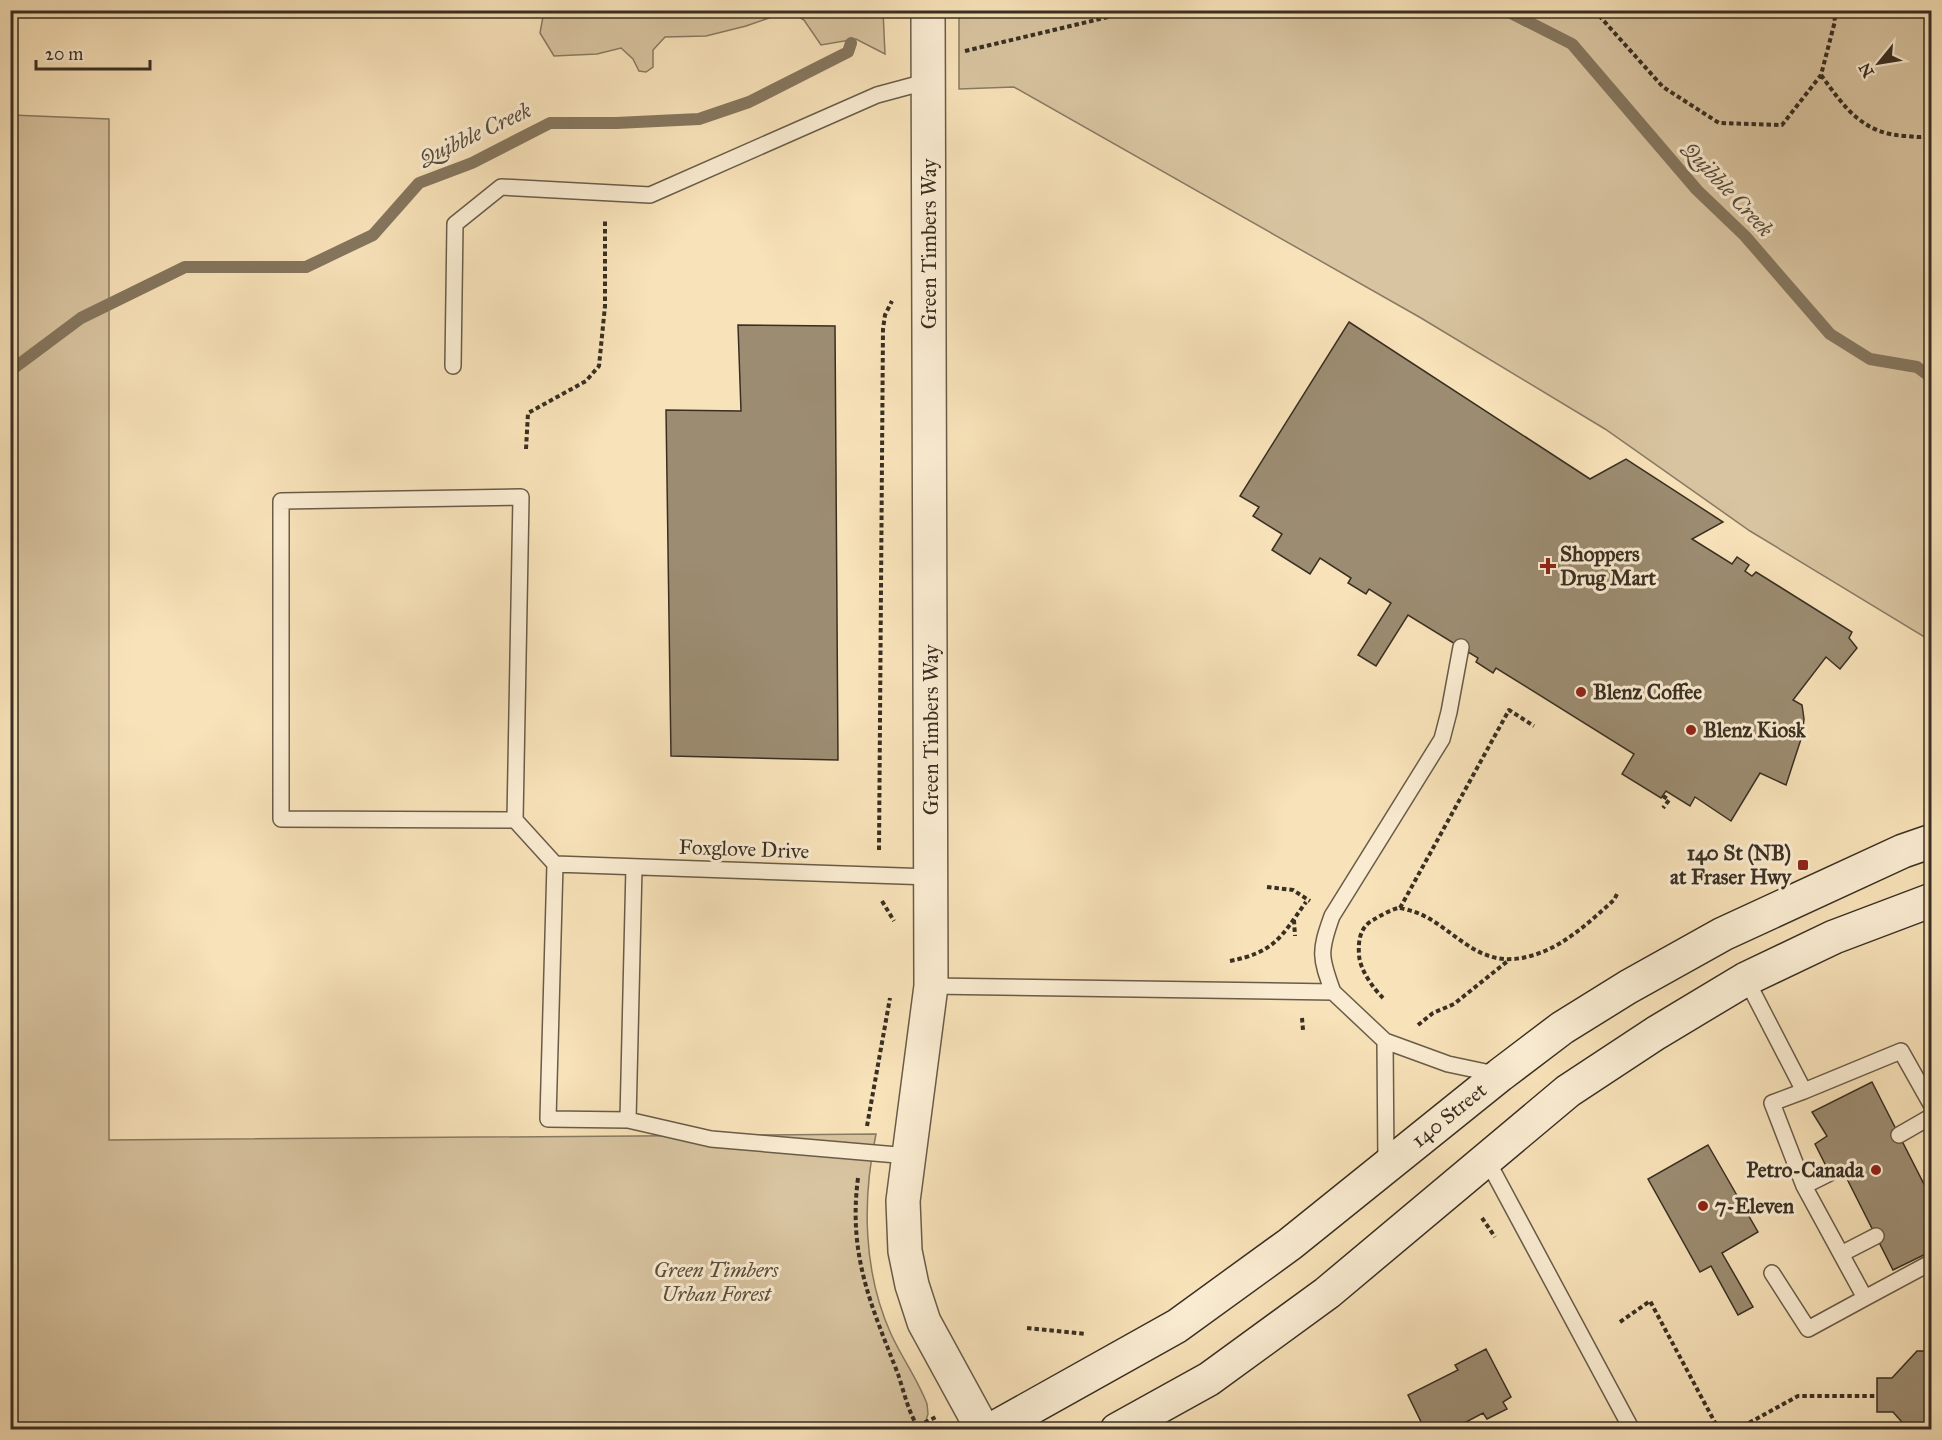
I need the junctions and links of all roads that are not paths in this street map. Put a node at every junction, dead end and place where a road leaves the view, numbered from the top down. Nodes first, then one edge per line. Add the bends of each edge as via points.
1 (928, 10) edge
2 (929, 81) junction
3 (453, 366) dead end
4 (1461, 647) dead end
5 (515, 820) junction
6 (1932, 841) edge
7 (555, 864) junction
8 (634, 867) junction
9 (931, 877) junction
10 (1932, 900) edge
11 (1746, 979) junction
12 (931, 986) junction
13 (1333, 992) junction
14 (1385, 1041) junction
15 (1500, 1075) junction
16 (1804, 1091) junction
17 (1932, 1106) edge
18 (1932, 1116) edge
19 (628, 1120) junction
20 (1899, 1135) dead end
21 (909, 1156) junction
22 (1487, 1160) junction
23 (1386, 1166) junction
24 (1830, 1173) dead end
25 (1804, 1186) junction
26 (1876, 1236) dead end
27 (1842, 1254) junction
28 (1932, 1262) edge
29 (1772, 1273) dead end
30 (1865, 1298) junction
31 (983, 1430) edge
32 (991, 1430) edge
33 (1117, 1430) edge
34 (1632, 1430) edge

1 - 2 main road, Green Timbers Way
2 - 3 lane via 877,95 650,195 501,187 455,224
2 - 9 main road, Green Timbers Way
4 - 13 lane via 1442,739 1332,916 1322,943 1323,964
5 - 5 lane via 521,497 281,501 281,819
5 - 7 lane
6 - 15 main road, 140 Street via 1893,855 1723,934 1563,1028
7 - 8 lane, Foxglove Drive
7 - 19 lane via 548,1119
8 - 9 lane, Foxglove Drive
8 - 19 lane
9 - 12 main road, Green Timbers Way
10 - 11 main road via 1834,937
11 - 16 lane
11 - 22 main road via 1568,1091
12 - 13 lane
12 - 21 main road, Green Timbers Way
13 - 14 lane
14 - 15 lane via 1448,1064
14 - 23 lane
15 - 23 main road, 140 Street
16 - 17 lane via 1901,1051
16 - 25 lane via 1772,1103
18 - 20 lane
19 - 21 lane via 711,1139
21 - 31 main road, Green Timbers Way via 903,1201 905,1251 912,1285 924,1322
22 - 33 main road via 1327,1293 1209,1379
22 - 34 lane
23 - 32 main road, 140 Street via 1290,1244 1178,1326
24 - 25 lane
25 - 27 lane
26 - 27 lane
27 - 30 lane
28 - 30 lane
29 - 30 lane via 1808,1329

